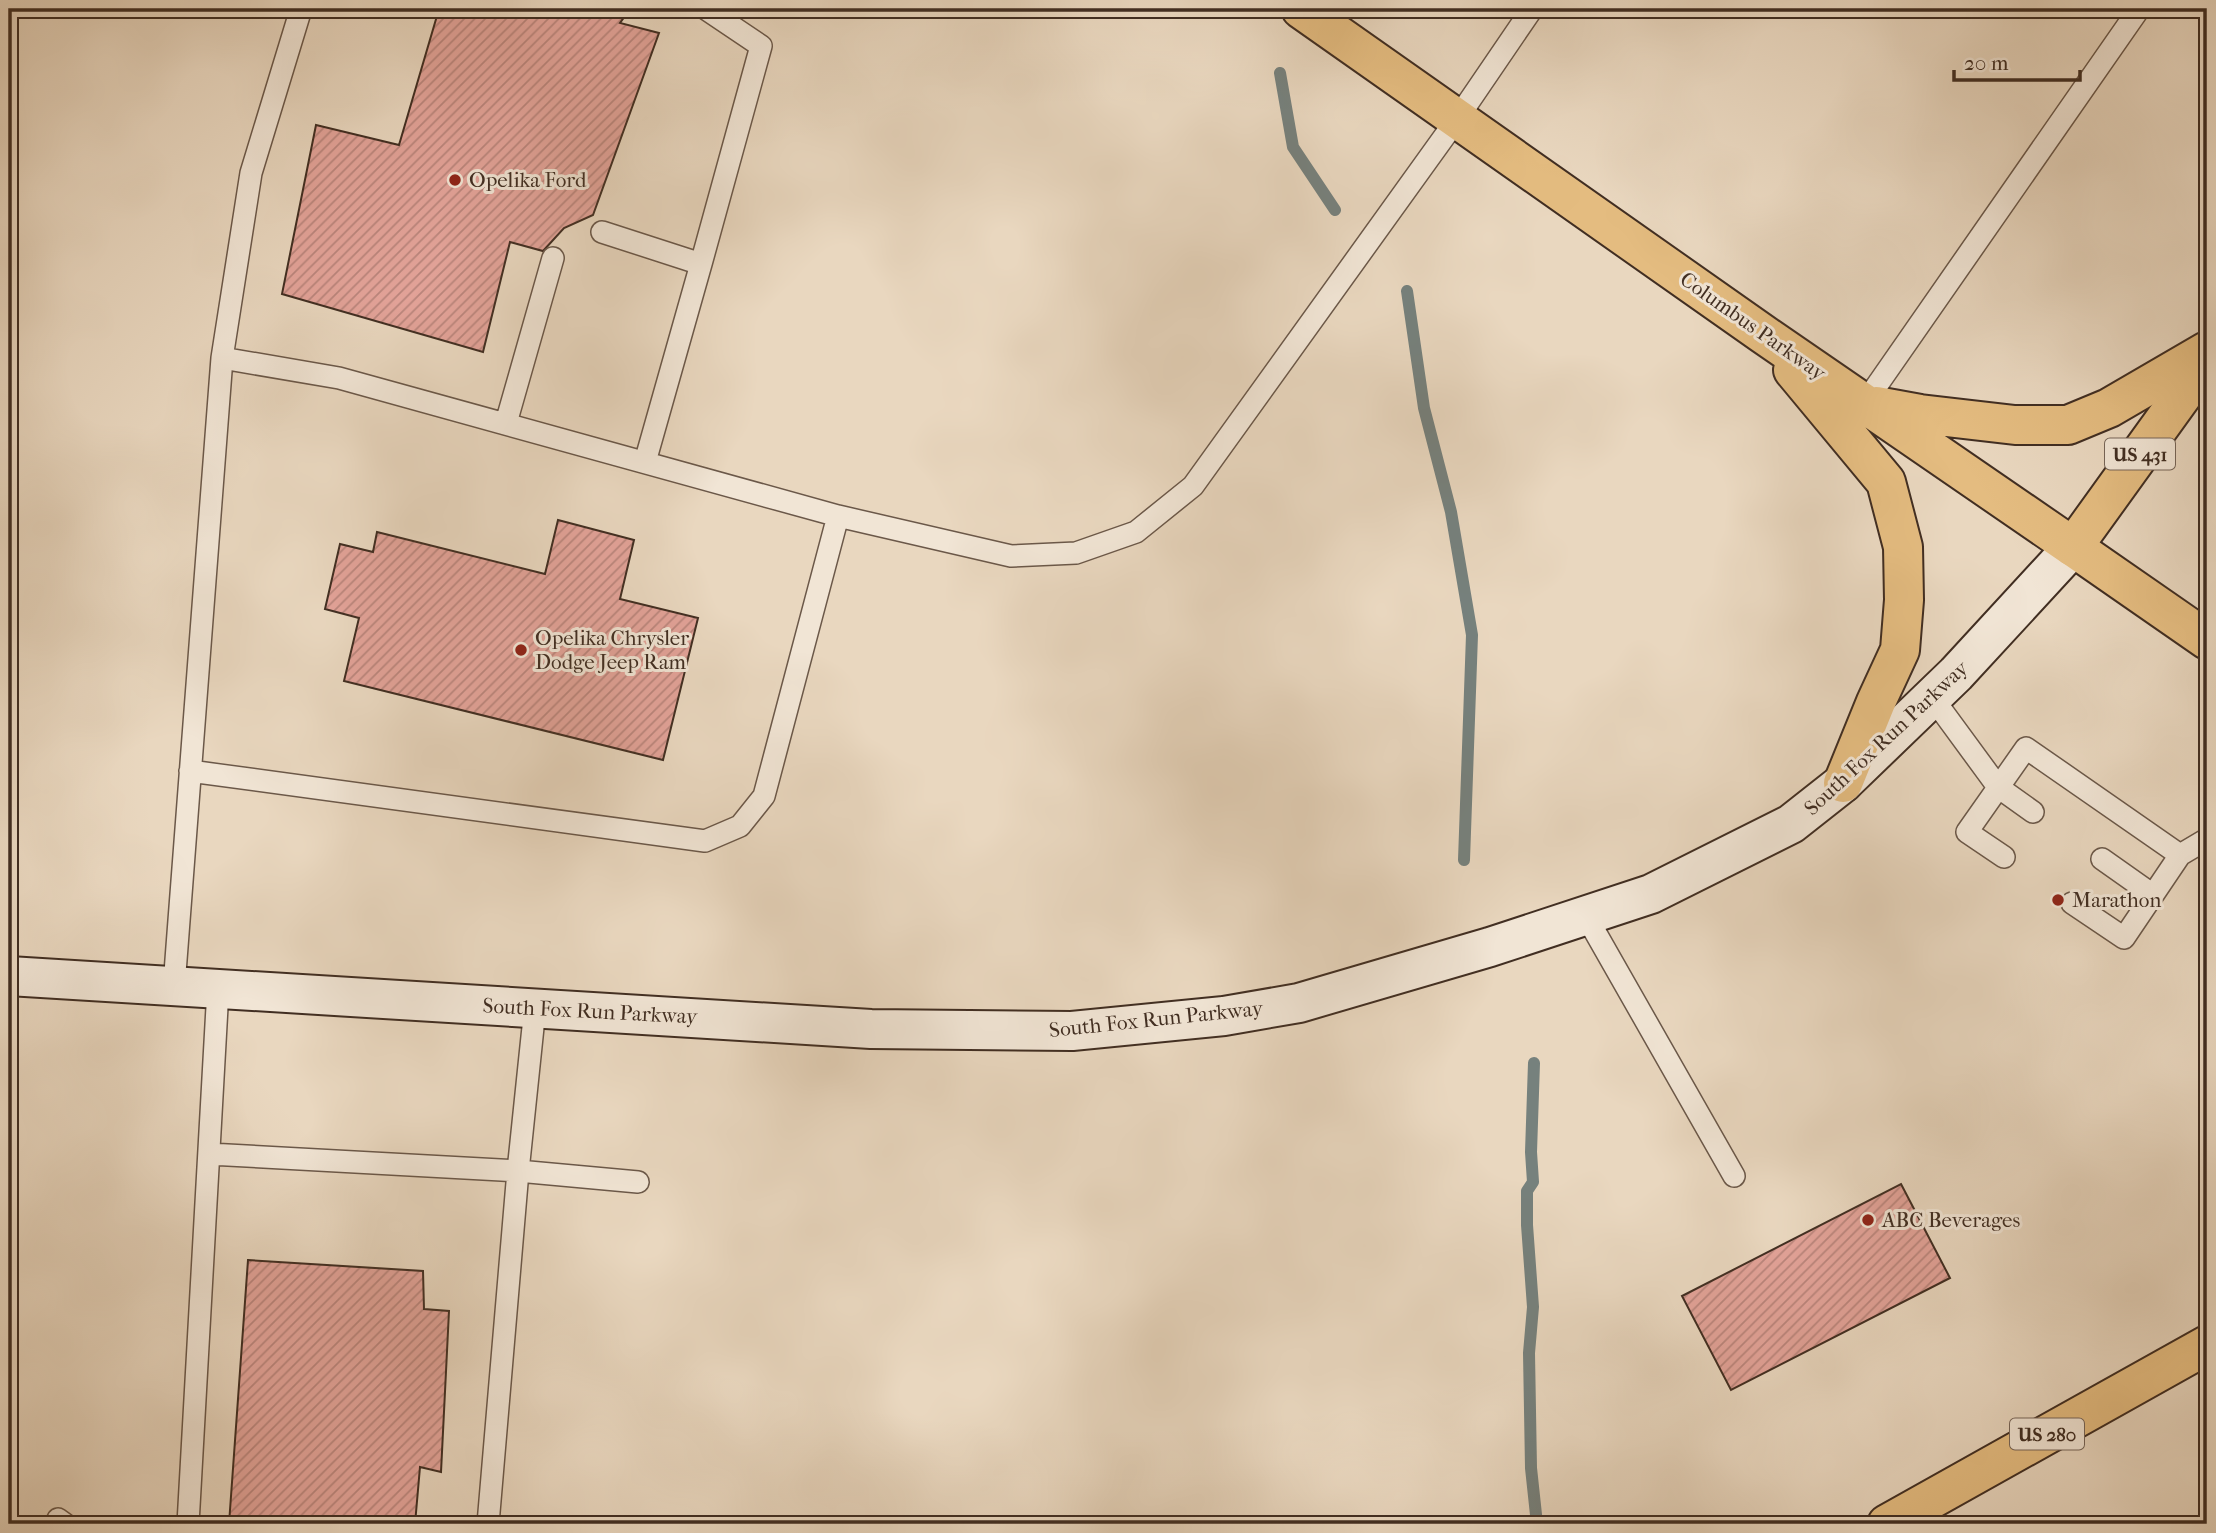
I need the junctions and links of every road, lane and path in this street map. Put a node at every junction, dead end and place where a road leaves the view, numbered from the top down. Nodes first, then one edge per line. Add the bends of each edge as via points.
1 (301, 9) edge
2 (706, 9) edge
3 (1301, 9) edge
4 (1532, 9) edge
5 (2139, 9) edge
6 (1457, 119) junction
7 (603, 232) dead end
8 (553, 258) dead end
9 (701, 264) junction
10 (1763, 334) junction
11 (2207, 351) edge
12 (222, 358) junction
13 (2207, 361) edge
14 (1864, 404) junction
15 (506, 423) junction
16 (645, 462) junction
17 (838, 516) junction
18 (2073, 547) junction
19 (2207, 640) edge
20 (1932, 696) junction
21 (190, 771) junction
22 (1843, 783) junction
23 (1998, 788) junction
24 (2033, 812) dead end
25 (2207, 839) edge
26 (2180, 855) junction
27 (2004, 857) dead end
28 (2102, 859) dead end
29 (2153, 895) junction
30 (2072, 902) dead end
31 (1586, 916) junction
32 (9, 976) edge
33 (174, 986) junction
34 (218, 989) junction
35 (535, 1008) junction
36 (209, 1154) junction
37 (518, 1171) junction
38 (1734, 1176) dead end
39 (638, 1182) dead end
40 (2207, 1345) edge
41 (188, 1524) edge
42 (488, 1524) edge
43 (1887, 1524) edge

1 - 12 lane via 251,173
2 - 9 lane via 761,46
3 - 6 main road, Columbus Parkway
4 - 6 lane
5 - 14 lane
6 - 10 main road, Columbus Parkway
6 - 17 lane via 1193,486 1136,532 1076,553 1011,556
7 - 9 lane
8 - 15 lane
9 - 16 lane
10 - 14 main road, Columbus Parkway
10 - 22 main road via 1886,482 1903,547 1900,650
11 - 14 main road via 2109,408 2068,425 2015,425
12 - 15 lane via 339,378
12 - 21 lane
13 - 18 main road, US 431
14 - 18 main road, Columbus Parkway
15 - 16 lane
16 - 17 lane
17 - 21 lane via 764,796 740,826 705,841
18 - 19 main road, Columbus Parkway
18 - 20 street, South Fox Run Parkway
20 - 22 street, South Fox Run Parkway
20 - 23 lane
21 - 33 lane
22 - 31 street, South Fox Run Parkway via 1791,824 1651,894
23 - 24 lane
23 - 26 lane via 2026,748
23 - 27 lane via 1967,832
25 - 26 lane
26 - 29 lane
28 - 29 lane
29 - 30 lane via 2124,938
31 - 35 street, South Fox Run Parkway via 1299,1003 1224,1016 1072,1031 871,1029
31 - 38 lane
32 - 33 street, South Fox Run Parkway
33 - 34 street, South Fox Run Parkway
34 - 35 street, South Fox Run Parkway
34 - 36 lane
35 - 37 lane
36 - 37 lane
36 - 41 lane
37 - 39 lane
37 - 42 lane
40 - 43 main road, US 280

